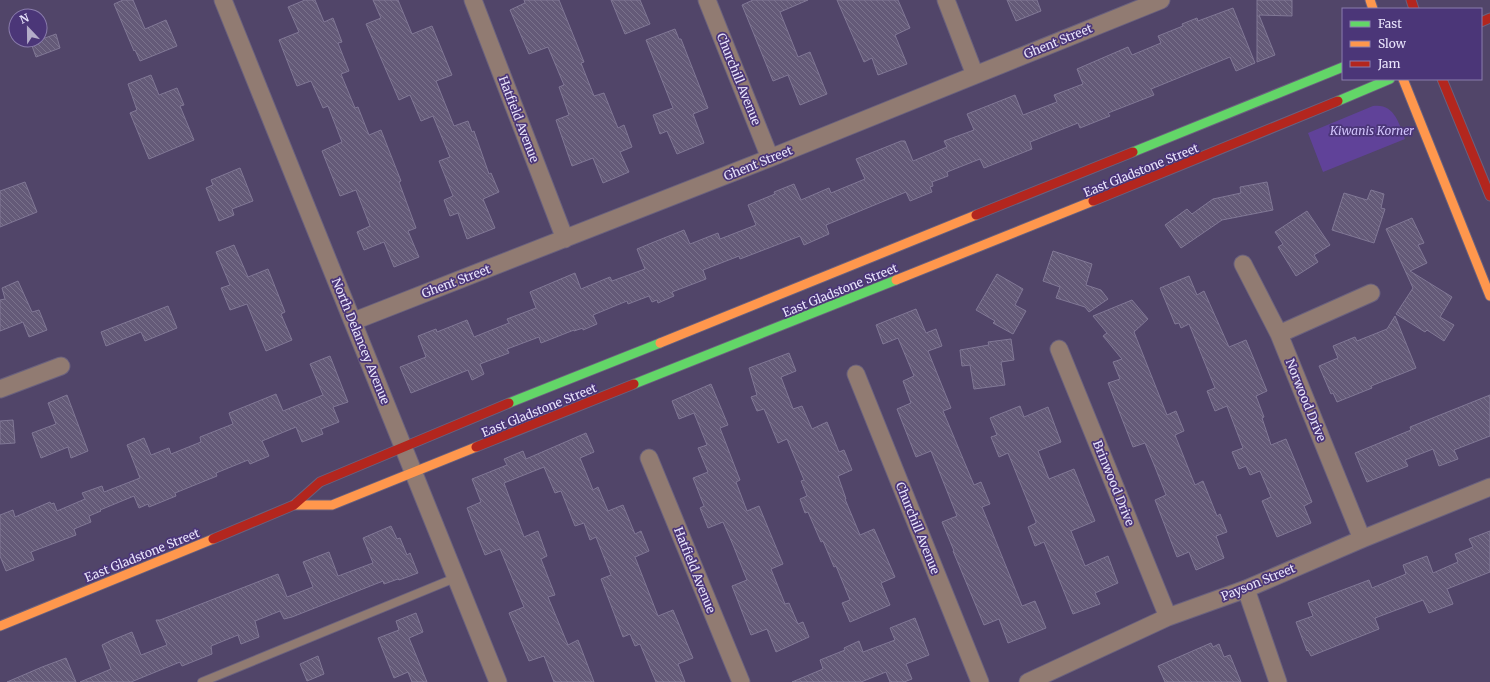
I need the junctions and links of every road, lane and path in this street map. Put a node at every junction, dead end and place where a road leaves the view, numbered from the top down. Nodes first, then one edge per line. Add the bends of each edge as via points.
1 (224, 0) edge
2 (473, 0) edge
3 (707, 0) edge
4 (946, 0) edge
5 (1161, 0) edge
6 (1342, 67) edge
7 (975, 75) junction
8 (1388, 80) edge
9 (1403, 80) edge
10 (1442, 80) edge
11 (770, 158) junction
12 (1490, 196) edge
13 (565, 239) junction
14 (1242, 264) dead end
15 (1371, 293) dead end
16 (1490, 296) edge
17 (354, 321) junction
18 (1279, 334) junction
19 (1059, 349) dead end
20 (61, 366) dead end
21 (856, 374) dead end
22 (0, 389) edge
23 (403, 447) junction
24 (649, 458) dead end
25 (413, 473) junction
26 (1490, 487) edge
27 (294, 506) junction
28 (1362, 539) junction
29 (455, 578) junction
30 (1246, 588) junction
31 (1168, 617) junction
32 (0, 626) edge
33 (202, 682) edge
34 (498, 682) edge
35 (741, 682) edge
36 (980, 682) edge
37 (1028, 682) edge
38 (1278, 682) edge

1 - 17 street, North Delancey Avenue
2 - 13 street, Hatfield Avenue
3 - 11 street, Churchill Avenue
4 - 7 street
5 - 7 street, Ghent Street
6 - 23 street, East Gladstone Street
7 - 11 street, Ghent Street
8 - 25 street, East Gladstone Street via 1281,126
9 - 16 street
10 - 12 street
11 - 13 street, Ghent Street
13 - 17 street, Ghent Street
14 - 18 street, Norwood Drive
15 - 18 street
17 - 23 street, North Delancey Avenue
18 - 28 street, Norwood Drive
19 - 31 street, Brinwood Drive
20 - 22 street
21 - 36 street, Churchill Avenue
23 - 25 street, North Delancey Avenue
23 - 27 street, East Gladstone Street via 320,482
24 - 35 street, Hatfield Avenue
25 - 27 street, East Gladstone Street via 332,506
25 - 29 street, North Delancey Avenue
26 - 28 street, Payson Street
27 - 32 street, East Gladstone Street
28 - 30 street, Payson Street
29 - 33 lane
29 - 34 street, North Delancey Avenue
30 - 31 street, Payson Street
30 - 38 street
31 - 37 street, Payson Street

